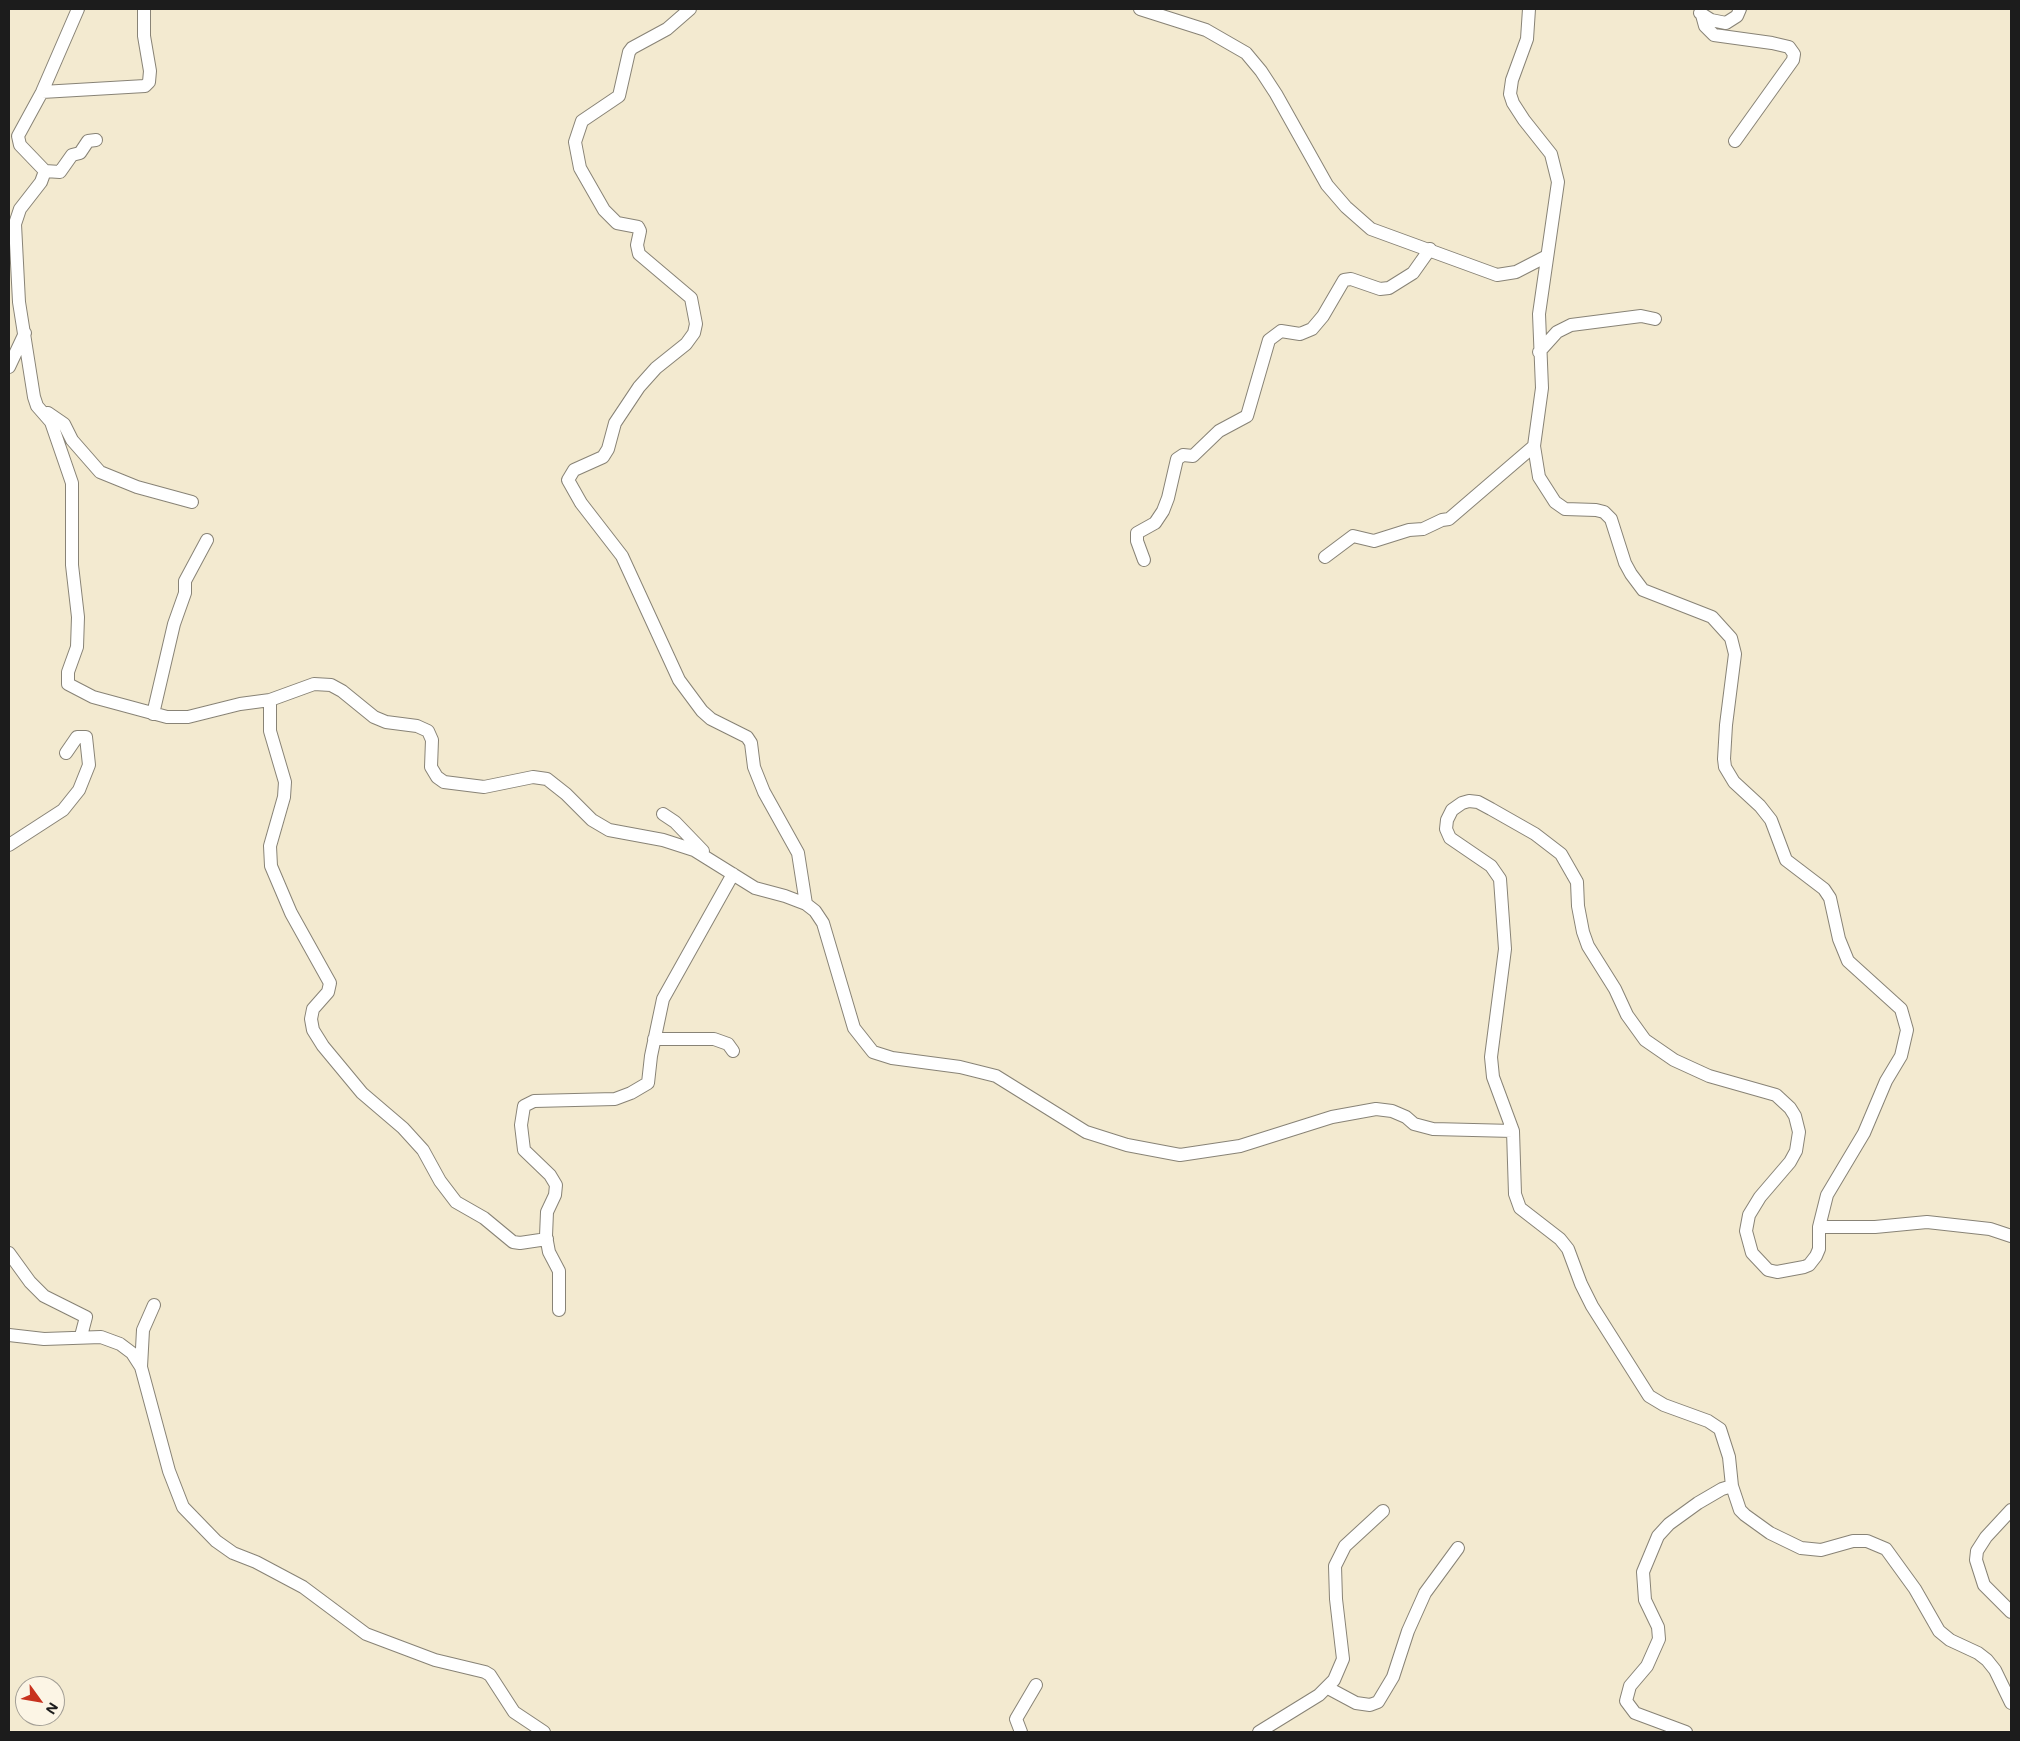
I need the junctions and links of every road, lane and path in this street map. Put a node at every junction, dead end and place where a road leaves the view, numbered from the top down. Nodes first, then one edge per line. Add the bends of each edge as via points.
1 (78, 9) edge
2 (144, 9) edge
3 (690, 9) edge
4 (1140, 9) edge
5 (1529, 9) edge
6 (1740, 9) edge
7 (1699, 12) edge
8 (42, 92) junction
9 (96, 140) dead end
10 (1735, 141) dead end
11 (45, 171) junction
12 (1430, 249) junction
13 (1547, 256) junction
14 (1655, 319) dead end
15 (25, 333) junction
16 (1539, 352) junction
17 (9, 367) edge
18 (38, 406) junction
19 (1534, 446) junction
20 (192, 502) dead end
21 (207, 540) dead end
22 (1325, 557) dead end
23 (1144, 560) dead end
24 (270, 700) junction
25 (153, 714) junction
26 (66, 752) dead end
27 (663, 814) dead end
28 (9, 845) edge
29 (708, 857) junction
30 (733, 874) junction
31 (806, 904) junction
32 (654, 1039) junction
33 (733, 1051) dead end
34 (1513, 1131) junction
35 (1819, 1227) junction
36 (2011, 1236) edge
37 (547, 1239) junction
38 (9, 1253) edge
39 (154, 1305) dead end
40 (560, 1310) dead end
41 (9, 1335) edge
42 (81, 1336) junction
43 (141, 1367) junction
44 (1732, 1486) junction
45 (2011, 1510) edge
46 (1383, 1511) dead end
47 (1458, 1548) dead end
48 (2011, 1612) edge
49 (1036, 1685) dead end
50 (1328, 1688) junction
51 (2011, 1703) edge
52 (544, 1732) edge
53 (1020, 1732) edge
54 (1259, 1732) edge
55 (1686, 1732) edge

1 - 8 street
2 - 8 street via 144,36 150,71 149,82 145,86
3 - 31 street via 667,29 632,48 619,96 582,121 575,142 580,168 604,210 617,223 638,227 639,254 691,298 696,324 694,333 639,387 618,418 603,457 574,470 568,480 581,504 622,556 679,680 702,711 749,739 754,767 764,792 798,853
4 - 12 street via 1206,30 1246,54 1261,71 1327,185 1346,207 1371,229
5 - 13 street via 1527,39 1510,94 1524,120 1551,154 1557,172 1557,194
6 - 7 street via 1737,16 1726,23 1719,23
7 - 10 street via 1705,26 1714,35 1781,45 1793,50 1793,60
8 - 11 street via 18,138 20,145
9 - 11 street via 88,141 80,153 72,155 60,172
11 - 15 street via 41,182 20,209 15,224 16,269
12 - 13 street via 1497,275 1516,272
12 - 23 street via 1413,272 1389,288 1380,289 1351,279 1344,280 1312,330 1300,334 1281,331 1268,340 1247,416 1219,430 1193,456 1182,455 1177,459 1162,511 1155,523 1138,533 1137,541
13 - 16 street via 1539,314
14 - 16 street via 1641,316 1571,325 1557,332
15 - 17 street
15 - 18 street
16 - 19 street via 1542,396
18 - 20 street via 64,424 72,440 100,472
18 - 25 street via 51,422 72,483 72,565 78,624 77,647 68,672 68,684 93,697
19 - 22 street via 1448,519 1424,530 1409,530 1374,541 1353,536
19 - 35 street via 1539,477 1554,502 1565,509 1604,512 1611,520 1625,563 1643,590 1712,617 1731,638 1735,654 1725,767 1734,782 1771,820 1786,860 1824,889 1830,898 1848,961 1889,997 1906,1019 1901,1056 1886,1081 1864,1133 1827,1195
21 - 25 street via 185,582
24 - 25 street via 240,704 188,718
24 - 29 street via 314,684 330,685 374,717 428,731 432,740 431,767 444,782 484,787 540,777 554,784 592,820 609,830 663,840
24 - 37 street via 270,731 285,782 270,846 272,866 291,914 330,983 328,992 313,1009 313,1030 362,1093 403,1128 422,1150 456,1202 484,1218 513,1242
26 - 28 street via 77,736 86,737 88,770 79,790 63,810
27 - 29 street via 675,822
29 - 30 street
30 - 31 street via 755,888
30 - 32 street via 666,991
31 - 34 street via 823,923 854,1028 873,1052 996,1076 1086,1132 1127,1145 1180,1155 1240,1146 1332,1117 1376,1109 1392,1111 1406,1116 1414,1124 1434,1129
32 - 33 street via 714,1039 728,1044
32 - 37 street via 649,1080 631,1093 614,1098 530,1101 524,1106 521,1126 524,1150 556,1185 546,1220
34 - 35 street via 1493,1077 1491,1058 1505,949 1500,879 1491,866 1457,845 1446,829 1452,810 1469,801 1491,809 1535,834 1560,854 1577,882 1578,906 1588,946 1627,1015 1646,1040 1674,1060 1709,1076 1776,1095 1790,1108 1799,1132 1796,1151 1760,1197 1747,1222 1748,1242 1759,1262 1773,1272 1809,1265 1819,1249
34 - 44 street via 1514,1194 1520,1208 1568,1249 1592,1306 1650,1396 1720,1429 1729,1457
35 - 36 street via 1875,1227 1927,1222 1990,1229
37 - 40 street via 548,1252 559,1271
38 - 42 street via 44,1296 86,1317
39 - 43 street via 143,1330
41 - 42 street via 50,1339
42 - 43 street via 111,1340 132,1354
43 - 52 street via 169,1471 183,1507 223,1547 296,1583 366,1634 435,1660 485,1672 514,1712
44 - 51 street via 1740,1510 1784,1541 1813,1550 1853,1541 1867,1541 1886,1549 1915,1589 1939,1631 1987,1660
44 - 55 street via 1698,1503 1658,1536 1643,1572 1645,1600 1658,1627 1659,1639 1647,1666 1630,1686 1626,1701 1635,1713
45 - 48 street via 1986,1538 1976,1560 1984,1585
46 - 50 street via 1345,1546 1337,1559 1334,1575 1343,1659
47 - 50 street via 1425,1593 1393,1677 1378,1702 1356,1704
49 - 53 street via 1016,1720
50 - 54 street

